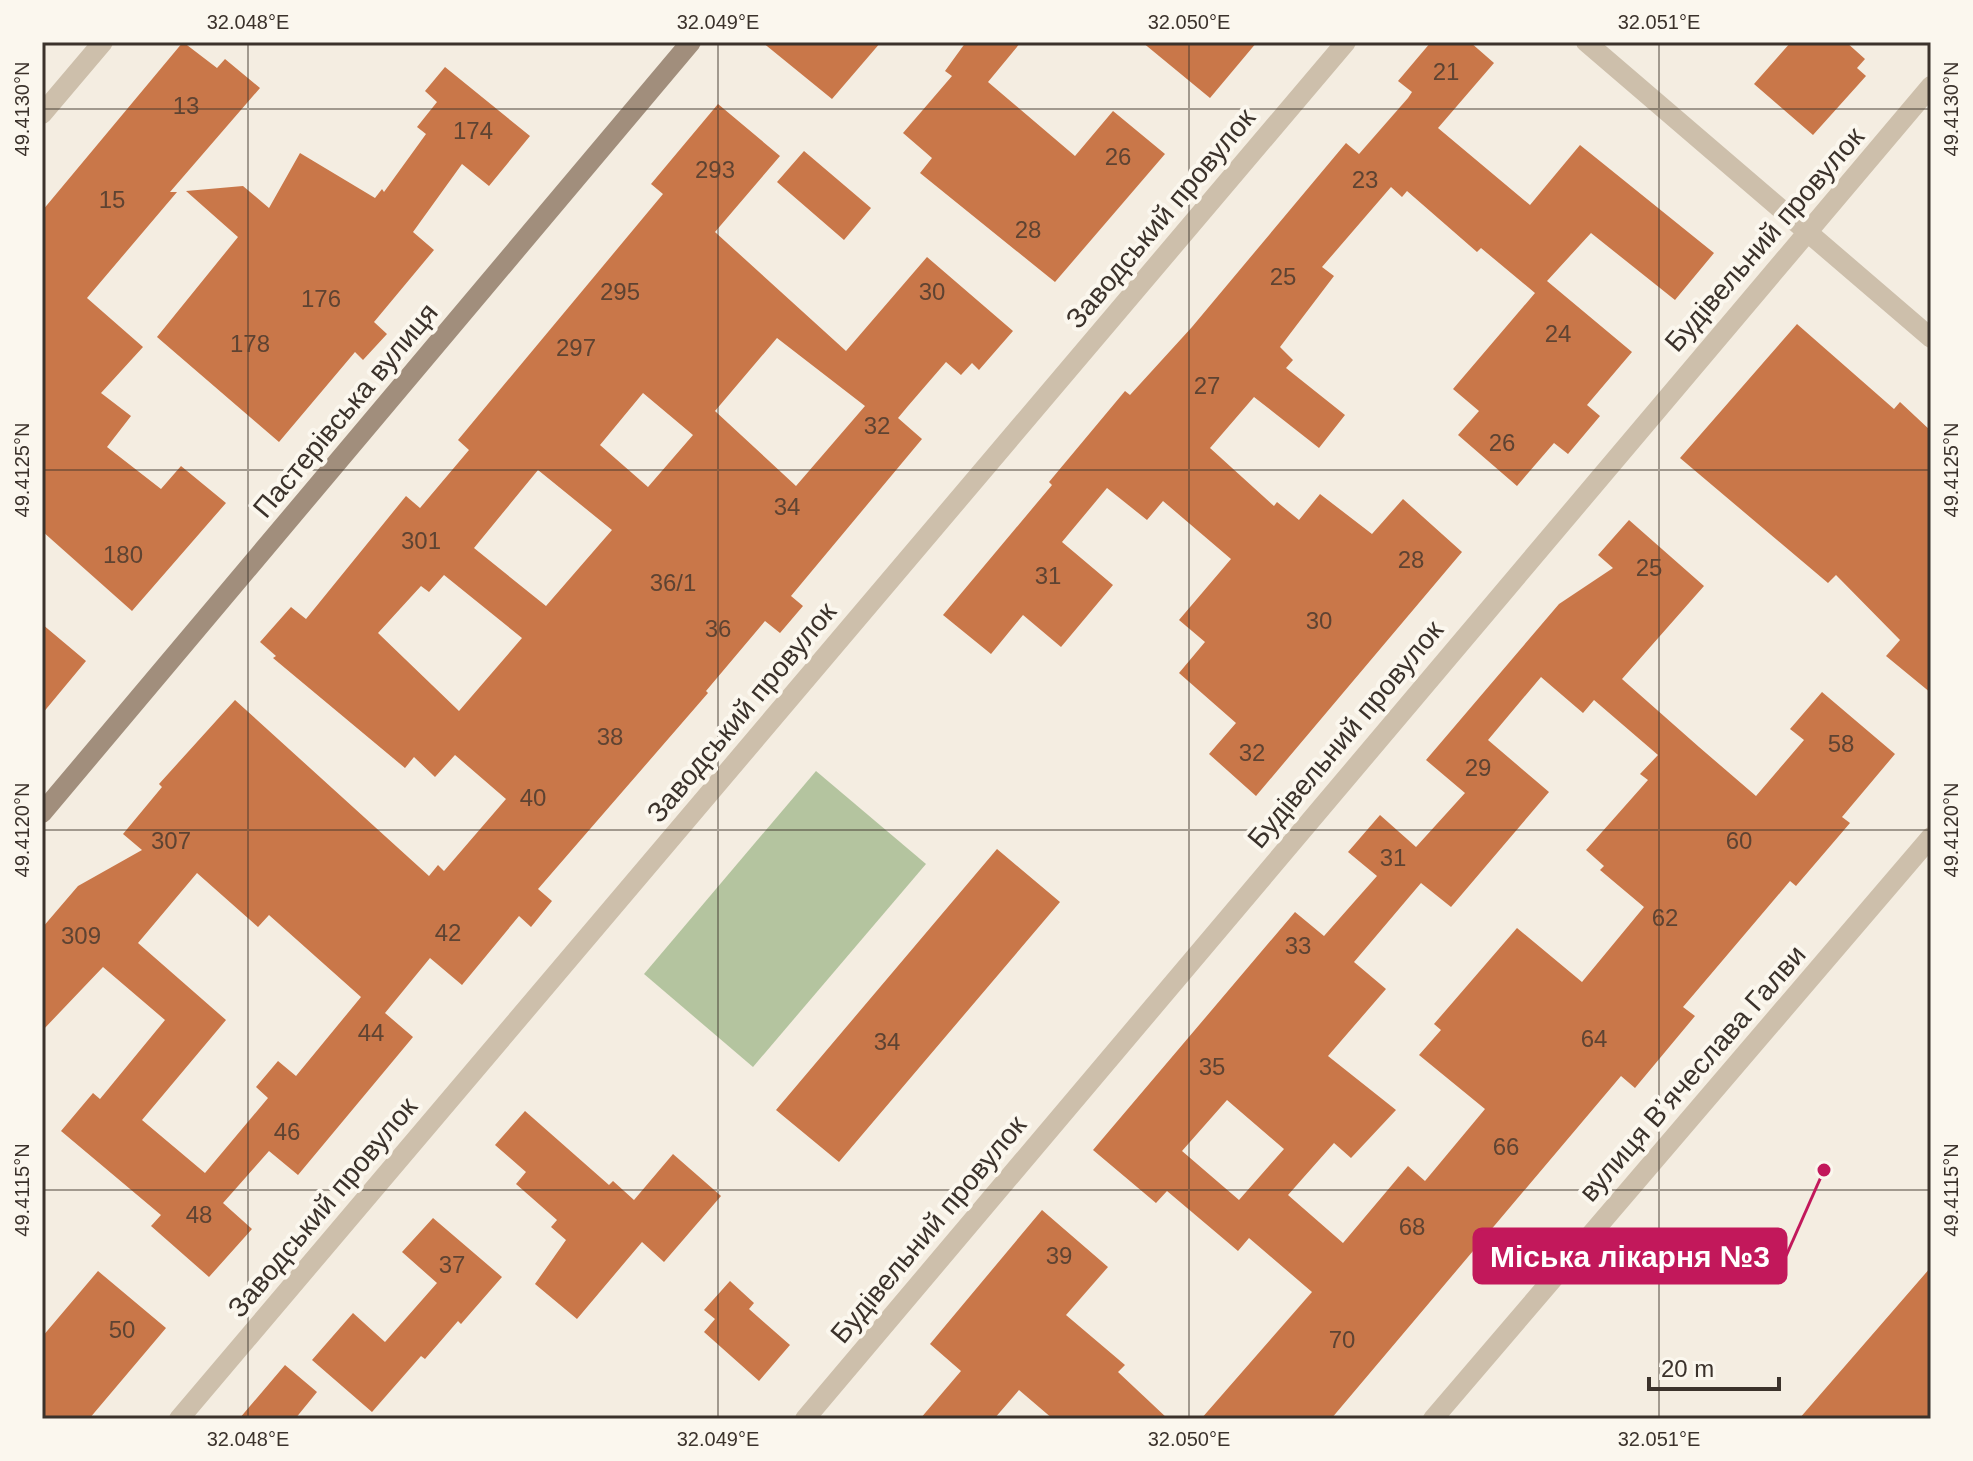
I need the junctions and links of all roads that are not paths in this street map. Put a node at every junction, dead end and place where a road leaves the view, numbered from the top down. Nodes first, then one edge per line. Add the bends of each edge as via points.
1 (103, 42) edge
2 (691, 42) edge
3 (1346, 42) edge
4 (1586, 42) edge
5 (1931, 86) edge
6 (42, 114) edge
7 (1806, 233) junction
8 (1931, 338) edge
9 (42, 813) edge
10 (1931, 837) edge
11 (179, 1419) edge
12 (805, 1419) edge
13 (1433, 1419) edge

1 - 6 street
2 - 9 main road, Пастерівська вулиця
3 - 11 street, Заводський провулок
4 - 7 street
5 - 7 street, Будівельний провулок
7 - 8 street
7 - 12 street, Будівельний провулок
10 - 13 street, вулиця Вʼячеслава Галви

